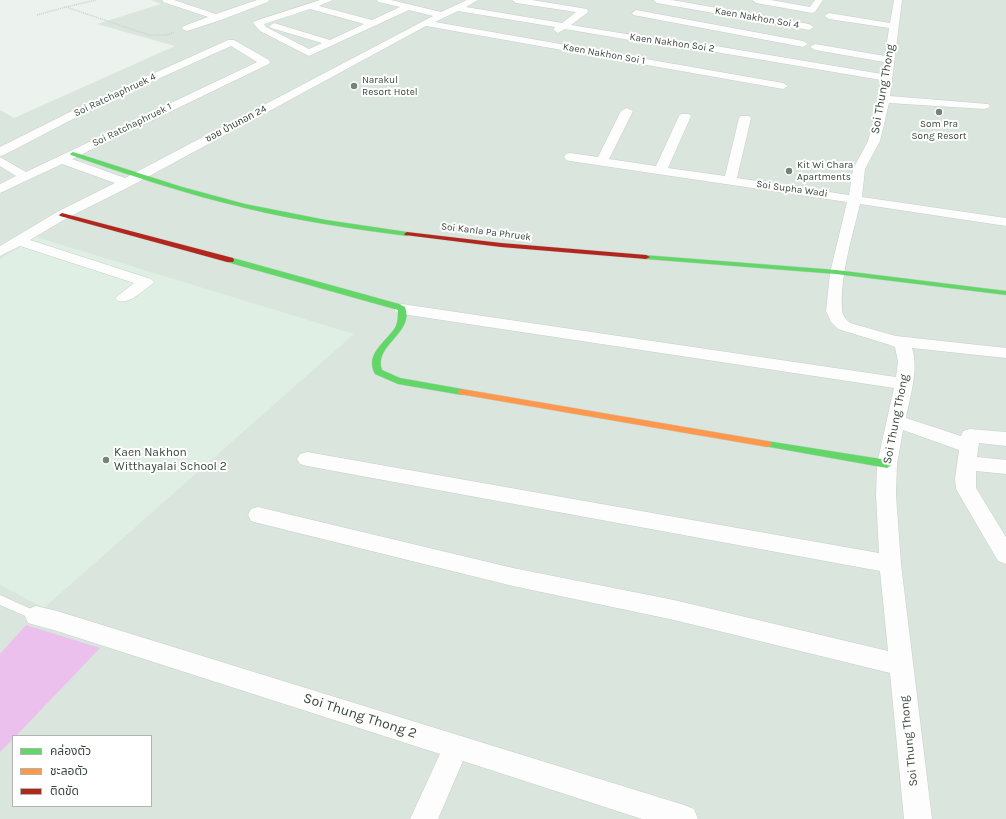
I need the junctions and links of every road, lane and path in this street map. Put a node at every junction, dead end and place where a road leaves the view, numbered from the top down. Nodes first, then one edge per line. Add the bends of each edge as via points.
1 (96, 0) edge
2 (166, 0) edge
3 (265, 0) edge
4 (329, 0) edge
5 (381, 0) edge
6 (474, 0) edge
7 (516, 0) edge
8 (657, 0) edge
9 (756, 0) edge
10 (819, 0) edge
11 (898, 0) edge
12 (530, 2) junction
13 (684, 5) junction
14 (308, 6) junction
15 (66, 7) junction
16 (408, 7) junction
17 (456, 8) junction
18 (636, 13) dead end
19 (733, 14) junction
20 (441, 15) junction
21 (37, 16) dead end
22 (828, 16) dead end
23 (508, 17) junction
24 (218, 18) junction
25 (666, 19) junction
26 (778, 21) junction
27 (258, 23) junction
28 (372, 23) junction
29 (425, 23) junction
30 (563, 26) junction
31 (895, 26) junction
32 (809, 27) dead end
33 (187, 28) joint
34 (720, 28) junction
35 (485, 33) junction
36 (624, 36) junction
37 (766, 37) junction
38 (473, 42) dead end
39 (331, 43) junction
40 (541, 43) junction
41 (803, 44) dead end
42 (682, 46) junction
43 (698, 46) junction
44 (815, 47) dead end
45 (528, 52) dead end
46 (604, 54) junction
47 (889, 60) junction
48 (264, 62) joint
49 (666, 65) junction
50 (887, 78) junction
51 (783, 86) dead end
52 (884, 98) junction
53 (984, 106) dead end
54 (627, 111) dead end
55 (685, 116) dead end
56 (746, 118) dead end
57 (0, 152) edge
58 (73, 154) junction
59 (570, 157) dead end
60 (61, 159) junction
61 (0, 161) edge
62 (602, 161) junction
63 (661, 169) junction
64 (25, 176) junction
65 (137, 177) junction
66 (730, 180) junction
67 (126, 183) junction
68 (0, 189) edge
69 (854, 198) junction
70 (62, 216) junction
71 (1006, 222) edge
72 (18, 241) junction
73 (0, 252) edge
74 (837, 272) junction
75 (1006, 293) edge
76 (123, 298) dead end
77 (402, 309) junction
78 (896, 341) junction
79 (1006, 353) edge
80 (904, 384) junction
81 (896, 421) junction
82 (1006, 439) edge
83 (968, 454) junction
84 (308, 459) dead end
85 (887, 464) junction
86 (1006, 467) edge
87 (258, 515) dead end
88 (1006, 555) edge
89 (890, 564) junction
90 (0, 600) edge
91 (36, 616) joint
92 (900, 665) junction
93 (456, 746) junction
94 (424, 819) edge
95 (684, 819) edge
96 (918, 819) edge

1 - 15 path
2 - 24 street
3 - 24 street
4 - 14 street
5 - 16 street
6 - 17 street, ซอย บ้านกอก 24
7 - 12 street
8 - 13 street, Kaen Nakhon Soi 4
9 - 10 street via 812,10
11 - 31 street, Soi Thung Thong
12 - 23 street
12 - 30 street via 584,11
13 - 19 street, Kaen Nakhon Soi 4
13 - 25 street
14 - 27 street
14 - 28 street
15 - 21 path
15 - 33 path via 149,35 166,35
16 - 20 street
16 - 28 street
17 - 20 street, ซอย บ้านกอก 24
17 - 23 street, Kaen Nakhon Soi 2
18 - 25 street
19 - 26 street, Kaen Nakhon Soi 4
19 - 34 street
20 - 29 street, ซอย บ้านกอก 24
22 - 31 street
23 - 30 street, Kaen Nakhon Soi 2
23 - 35 street
24 - 33 street
25 - 34 street
26 - 32 street, Kaen Nakhon Soi 4
26 - 37 street
27 - 39 street
27 - 39 street via 263,30 310,53
28 - 39 street
29 - 35 street, Kaen Nakhon Soi 1
29 - 65 street, ซอย บ้านกอก 24
30 - 36 street, Kaen Nakhon Soi 2
30 - 40 street
31 - 47 street, Soi Thung Thong
34 - 37 street
34 - 43 street
35 - 38 street
35 - 40 street, Kaen Nakhon Soi 1
36 - 42 street, Kaen Nakhon Soi 2
36 - 46 street
37 - 41 street
40 - 45 street
40 - 46 street, Kaen Nakhon Soi 1
42 - 43 street, Kaen Nakhon Soi 2
42 - 49 street
43 - 50 street, Kaen Nakhon Soi 2
44 - 47 street
46 - 49 street, Kaen Nakhon Soi 1
47 - 50 street, Soi Thung Thong
48 - 57 street, Soi Ratchaphruek 4 via 231,42 92,105
48 - 58 street, Soi Ratchaphruek 1
49 - 51 street, Kaen Nakhon Soi 1
50 - 52 street, Soi Thung Thong
52 - 53 street
52 - 69 street, Soi Thung Thong via 874,141 859,170
54 - 62 street
55 - 63 street
56 - 66 street
58 - 60 street, Soi Ratchaphruek 1
58 - 65 street, Soi Kanla Pa Phruek
59 - 62 street, Soi Supha Wadi
60 - 64 street, Soi Ratchaphruek 1
60 - 67 street
61 - 64 street
62 - 63 street, Soi Supha Wadi
63 - 66 street, Soi Supha Wadi
64 - 68 street, Soi Ratchaphruek 1
65 - 67 street, ซอย บ้านกอก 24
65 - 74 street, Soi Kanla Pa Phruek via 241,205 376,231 540,250
66 - 69 street, Soi Supha Wadi
67 - 70 street, ซอย บ้านกอก 24
69 - 71 street, Soi Supha Wadi
69 - 74 street, Soi Thung Thong
70 - 72 street, ซอย บ้านกอก 24
70 - 77 street via 269,270
72 - 73 street, ซอย บ้านกอก 24
72 - 76 street via 146,282
74 - 75 street, Soi Kanla Pa Phruek
74 - 78 street, Soi Thung Thong via 834,310 839,322 852,329
77 - 80 street
77 - 85 street via 401,323 376,358 375,366 379,374 398,381
78 - 79 street
78 - 80 street, Soi Thung Thong via 901,344 906,355
80 - 81 street, Soi Thung Thong
81 - 83 street
81 - 85 street, Soi Thung Thong
82 - 83 street via 970,436
83 - 86 street
83 - 88 street via 966,489
84 - 89 street
85 - 89 street, Soi Thung Thong
87 - 92 street via 513,577 674,610
89 - 92 street, Soi Thung Thong
90 - 91 lane
91 - 93 street, Soi Thung Thong 2
92 - 96 street, Soi Thung Thong
93 - 94 street
93 - 95 street, Soi Thung Thong 2

